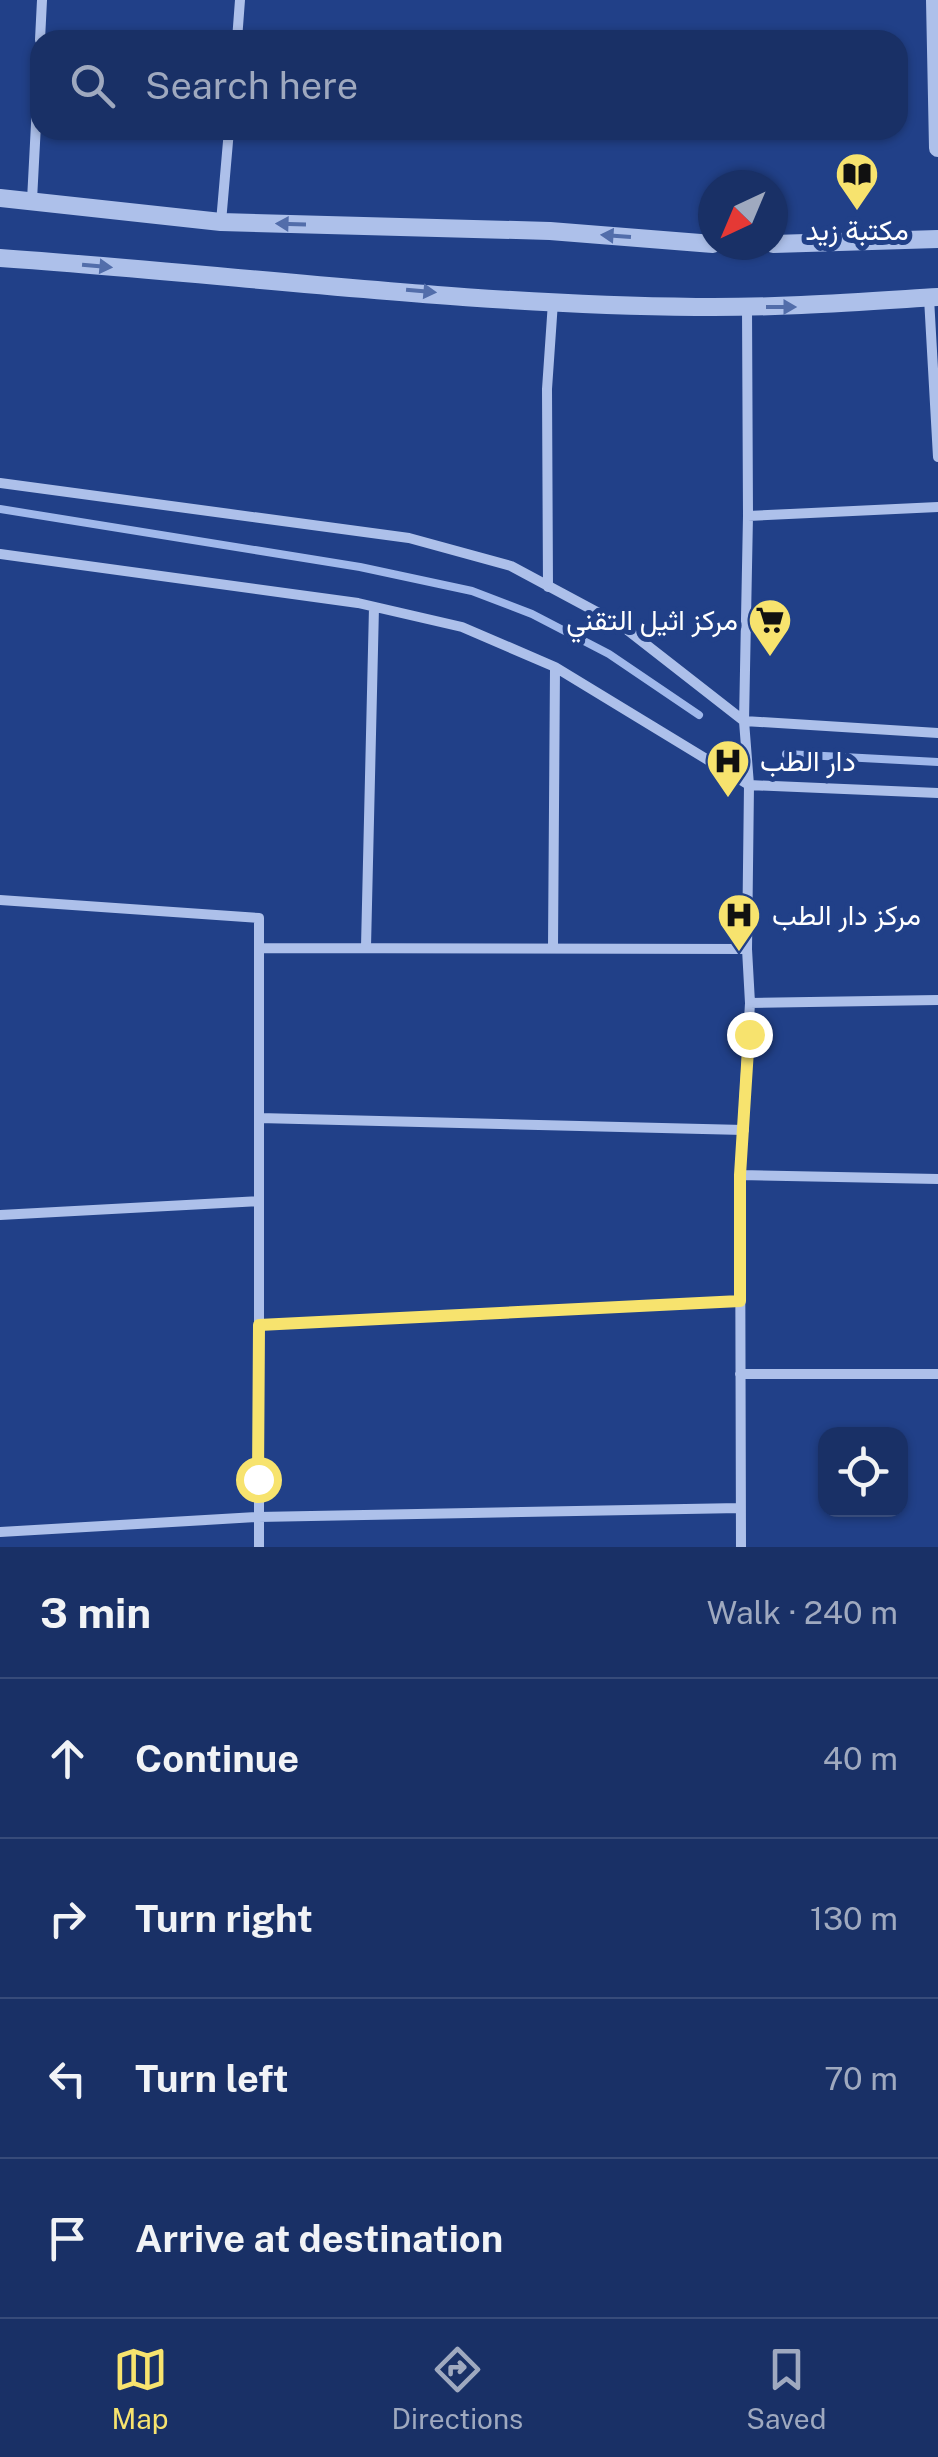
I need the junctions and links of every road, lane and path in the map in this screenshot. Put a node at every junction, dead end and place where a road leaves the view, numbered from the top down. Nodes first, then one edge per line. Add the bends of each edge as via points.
1 (42, 0) edge
2 (240, 0) edge
3 (935, 0) edge
4 (40, 30) edge
5 (238, 30) edge
6 (35, 140) edge
7 (228, 140) edge
8 (938, 148) edge
9 (0, 198) edge
10 (32, 200) junction
11 (221, 222) junction
12 (938, 239) edge
13 (698, 243) edge
14 (788, 244) edge
15 (0, 258) edge
16 (934, 298) edge
17 (553, 302) junction
18 (747, 307) junction
19 (938, 457) edge
20 (0, 483) edge
21 (938, 508) edge
22 (748, 516) junction
23 (0, 554) edge
24 (548, 587) junction
25 (374, 607) junction
26 (555, 667) junction
27 (744, 722) junction
28 (938, 733) edge
29 (749, 785) junction
30 (938, 793) edge
31 (0, 900) edge
32 (553, 947) junction
33 (259, 948) junction
34 (366, 948) junction
35 (747, 949) junction
36 (938, 1000) edge
37 (750, 1003) junction
38 (259, 1118) junction
39 (744, 1130) junction
40 (740, 1175) junction
41 (938, 1179) edge
42 (259, 1202) junction
43 (0, 1215) edge
44 (740, 1301) junction
45 (259, 1325) junction
46 (740, 1374) junction
47 (938, 1374) edge
48 (740, 1508) junction
49 (258, 1517) junction
50 (0, 1532) edge
51 (259, 1547) edge
52 (740, 1547) edge

1 - 4 street
2 - 5 street
3 - 8 street
6 - 10 street
7 - 11 street
9 - 10 street
10 - 11 street
13 -> 11 street
12 - 14 street
15 -> 17 street
18 -> 16 street
16 - 19 street
17 - 18 street
17 - 24 street
18 - 22 street
20 - 24 street via 408,538 511,566
21 - 22 street
22 - 27 street
23 - 25 street
24 - 27 street via 621,625
25 - 26 street via 462,627
25 - 34 street
26 - 29 street
26 - 32 street
27 - 28 street
27 - 29 street
29 - 30 street
29 - 35 street
31 - 33 street via 259,918
32 - 34 street
32 - 35 street
33 - 34 street
33 - 38 street
35 - 37 street
36 - 37 street
37 - 39 street
38 - 39 street
38 - 42 street
39 - 40 street
40 - 41 street
40 - 44 street
42 - 43 street
42 - 45 street
44 - 45 street
44 - 46 street
45 - 49 street
46 - 47 street
46 - 48 street
48 - 49 street
48 - 52 street
49 - 50 street
49 - 51 street

